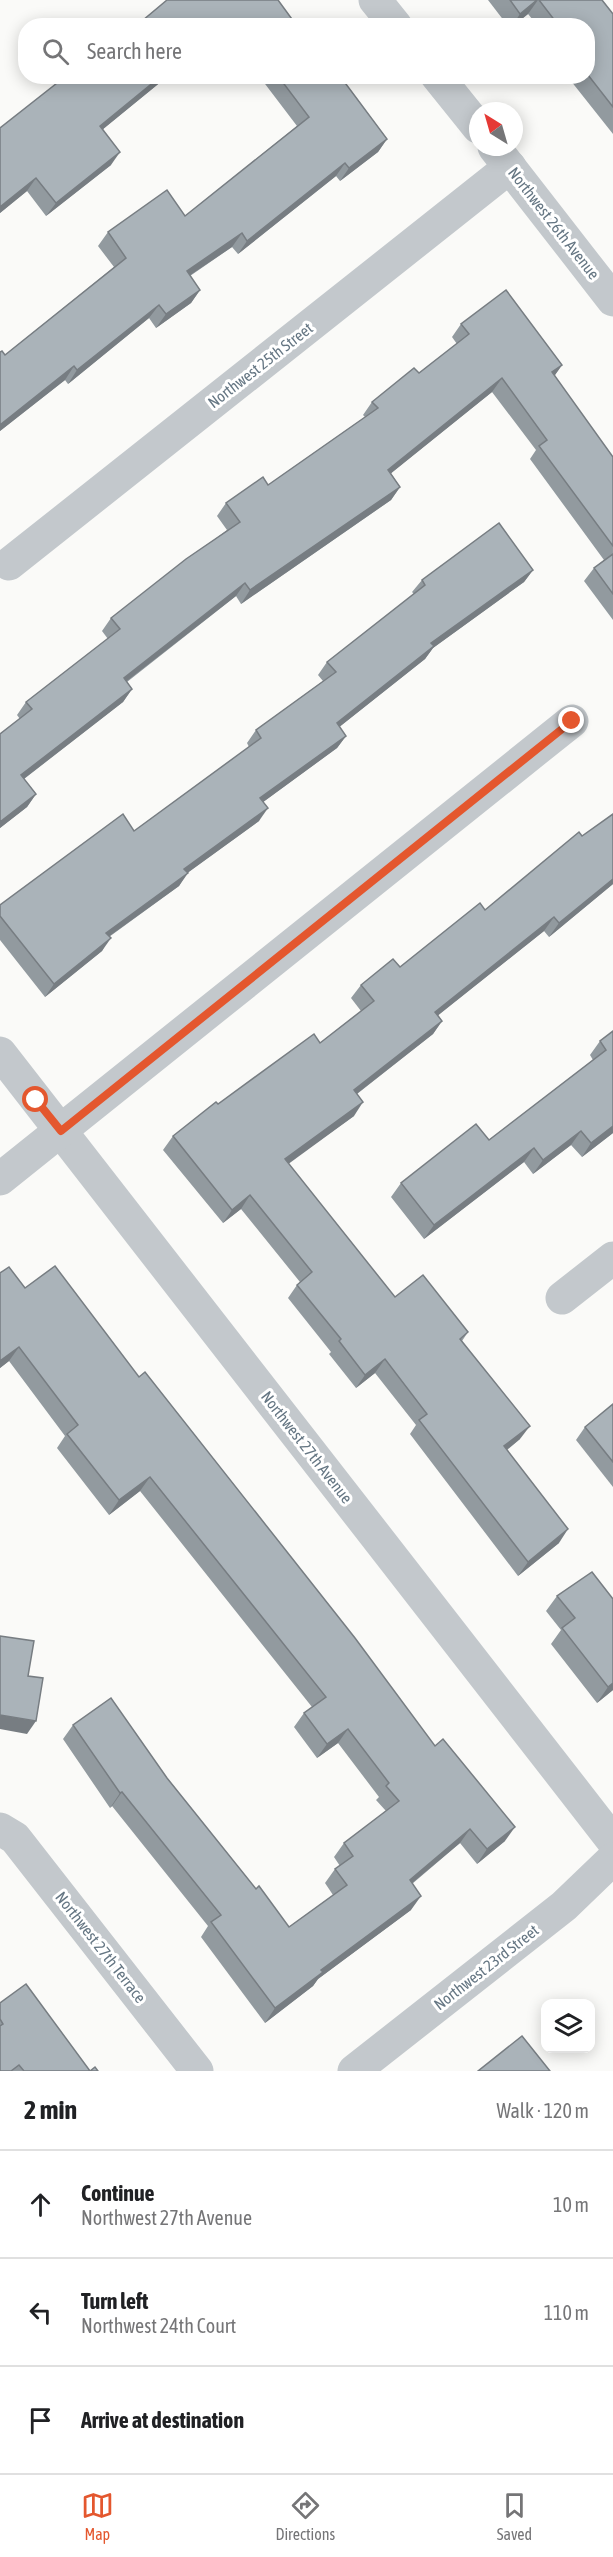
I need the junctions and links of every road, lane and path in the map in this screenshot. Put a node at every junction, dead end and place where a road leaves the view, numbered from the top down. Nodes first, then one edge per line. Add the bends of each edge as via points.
1 (375, 0) edge
2 (390, 18) edge
3 (443, 84) edge
4 (469, 116) edge
5 (502, 157) edge
6 (613, 300) edge
7 (9, 564) dead end
8 (572, 721) dead end
9 (0, 1053) edge
10 (61, 1131) junction
11 (0, 1179) edge
12 (613, 1258) edge
13 (562, 1298) dead end
14 (0, 1828) edge
15 (613, 1841) edge
16 (613, 1858) edge
17 (197, 2071) edge
18 (354, 2071) edge

1 - 2 street
3 - 4 street
5 - 6 street, Northwest 26th Avenue
5 - 7 street, Northwest 25th Street
8 - 10 street
9 - 10 street, Northwest 27th Avenue
10 - 11 street
10 - 15 street, Northwest 27th Avenue
12 - 13 street
14 - 17 street, Northwest 27th Terrace via 15,1838
16 - 18 street, Northwest 23rd Street via 564,1906

